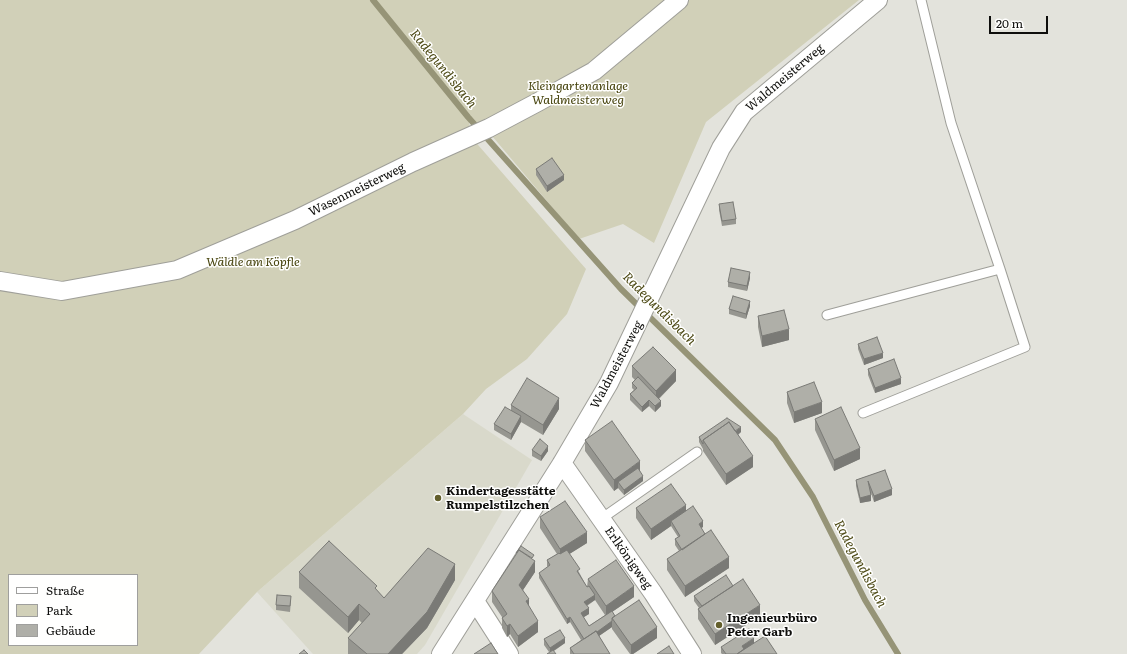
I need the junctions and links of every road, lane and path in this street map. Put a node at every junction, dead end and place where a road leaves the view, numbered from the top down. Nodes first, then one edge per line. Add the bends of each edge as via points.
1 (679, 0) edge
2 (878, 0) edge
3 (921, 0) edge
4 (1000, 269) junction
5 (0, 281) edge
6 (827, 315) dead end
7 (863, 413) dead end
8 (697, 452) dead end
9 (562, 463) junction
10 (601, 519) junction
11 (475, 601) junction
12 (442, 654) edge
13 (509, 654) edge
14 (692, 654) edge

1 - 5 street, Wasenmeisterweg via 594,71 538,102 295,220 177,270 62,291
2 - 9 street, Waldmeisterweg via 744,112 721,148 609,383
3 - 4 lane via 951,123
4 - 6 lane
4 - 7 lane via 1025,347
8 - 10 lane
9 - 10 street, Erlkönigweg
9 - 11 street, Waldmeisterweg
10 - 14 street, Erlkönigweg
11 - 12 street, Waldmeisterweg
11 - 13 street

